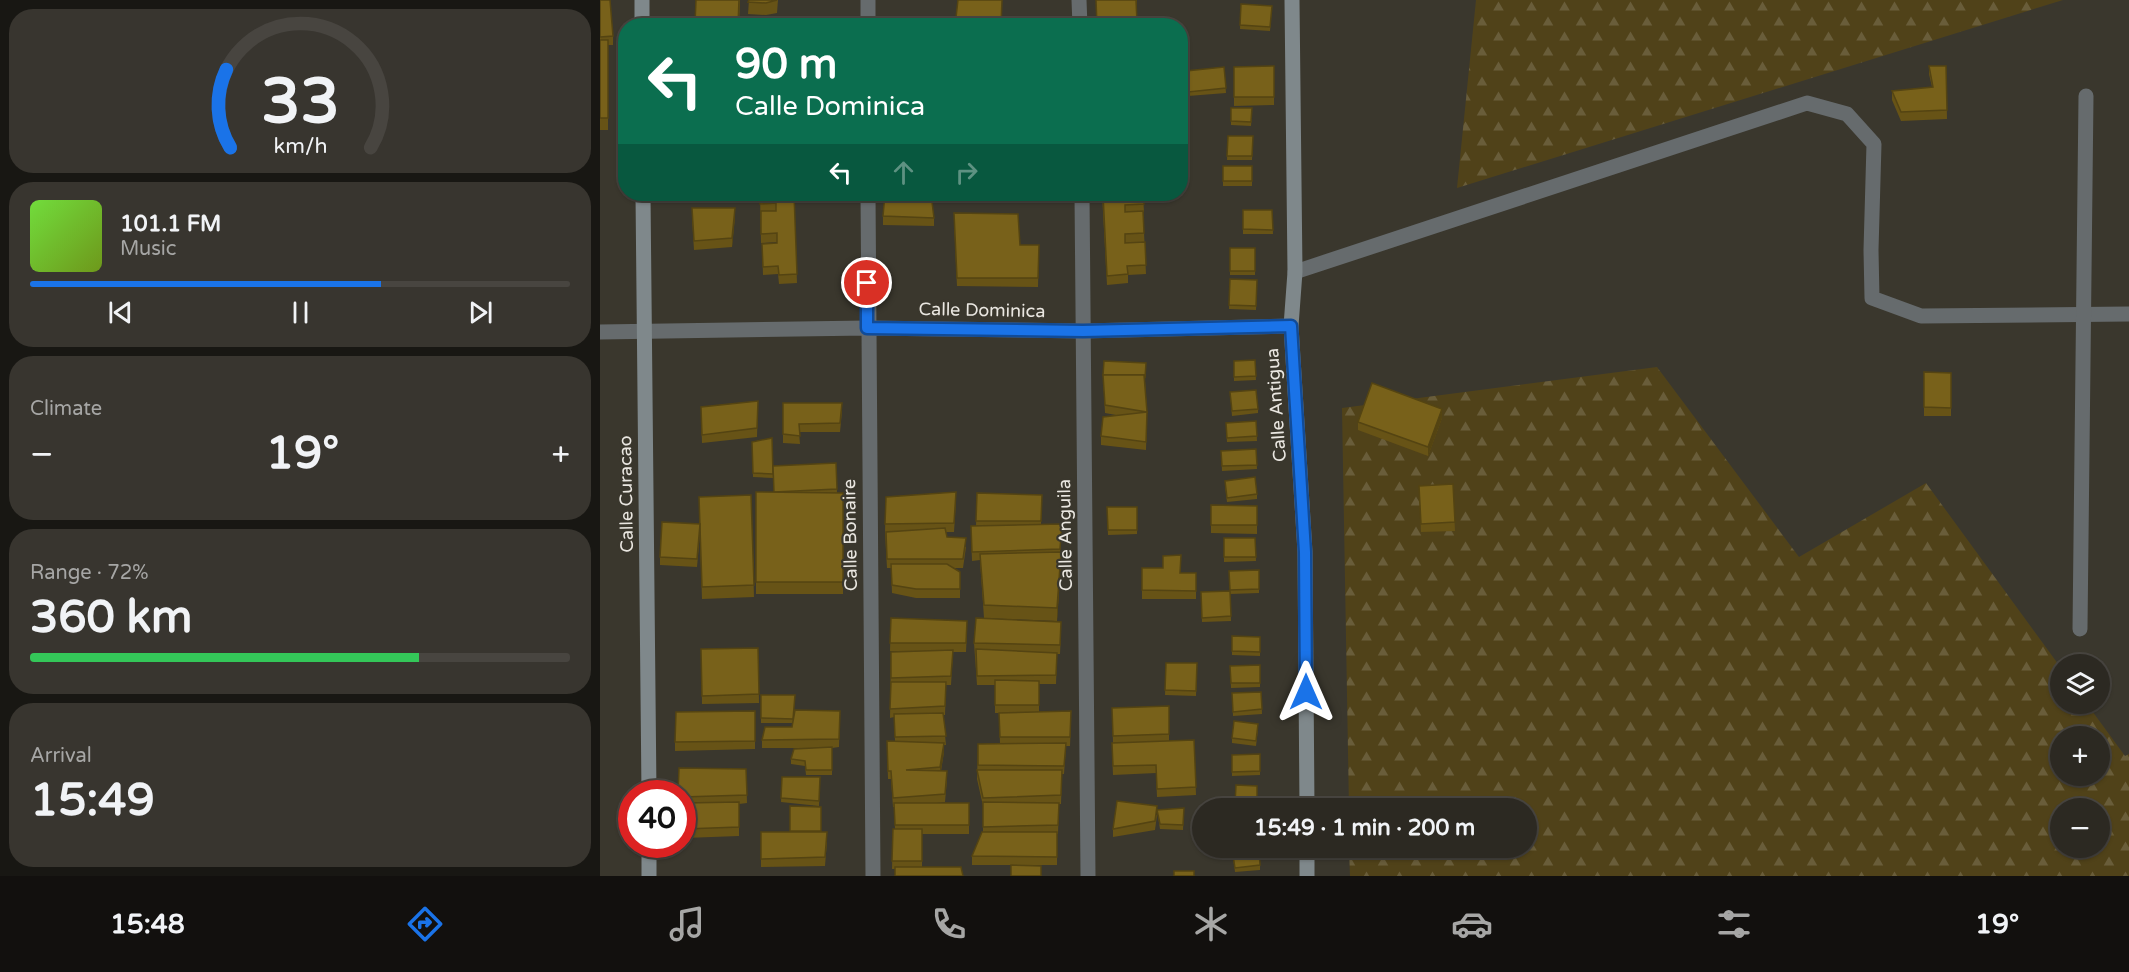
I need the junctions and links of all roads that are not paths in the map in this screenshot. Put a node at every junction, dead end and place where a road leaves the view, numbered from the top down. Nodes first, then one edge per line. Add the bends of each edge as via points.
1 (642, 0) edge
2 (868, 0) edge
3 (1079, 0) edge
4 (1292, 0) edge
5 (642, 18) edge
6 (868, 18) edge
7 (1080, 18) edge
8 (2086, 96) dead end
9 (643, 201) edge
10 (867, 201) edge
11 (1082, 201) edge
12 (1295, 272) junction
13 (2129, 314) edge
14 (2082, 315) junction
15 (1291, 326) junction
16 (867, 328) junction
17 (1083, 331) junction
18 (600, 332) edge
19 (644, 332) junction
20 (2080, 629) dead end
21 (649, 780) edge
22 (1306, 798) edge
23 (649, 858) edge
24 (1307, 858) edge
25 (650, 876) edge
26 (873, 876) edge
27 (1088, 876) edge
28 (1307, 876) edge

1 - 5 street
2 - 6 street
3 - 7 street
4 - 12 street, Calle Antigua
8 - 14 street
9 - 19 street, Calle Curacao
10 - 16 street, Calle Bonaire
11 - 17 street, Calle Anguila
12 - 14 street via 1807,103 1846,114 1874,144 1872,298 1921,316
12 - 15 street, Calle Antigua
13 - 14 street
14 - 20 street
15 - 17 street, Calle Dominica
15 - 22 street, Calle Antigua via 1305,552
16 - 17 street, Calle Dominica
16 - 19 street, Calle Dominica
16 - 26 street, Calle Bonaire
17 - 27 street, Calle Anguila
18 - 19 street, Calle Dominica
19 - 21 street, Calle Curacao
23 - 25 street
24 - 28 street

